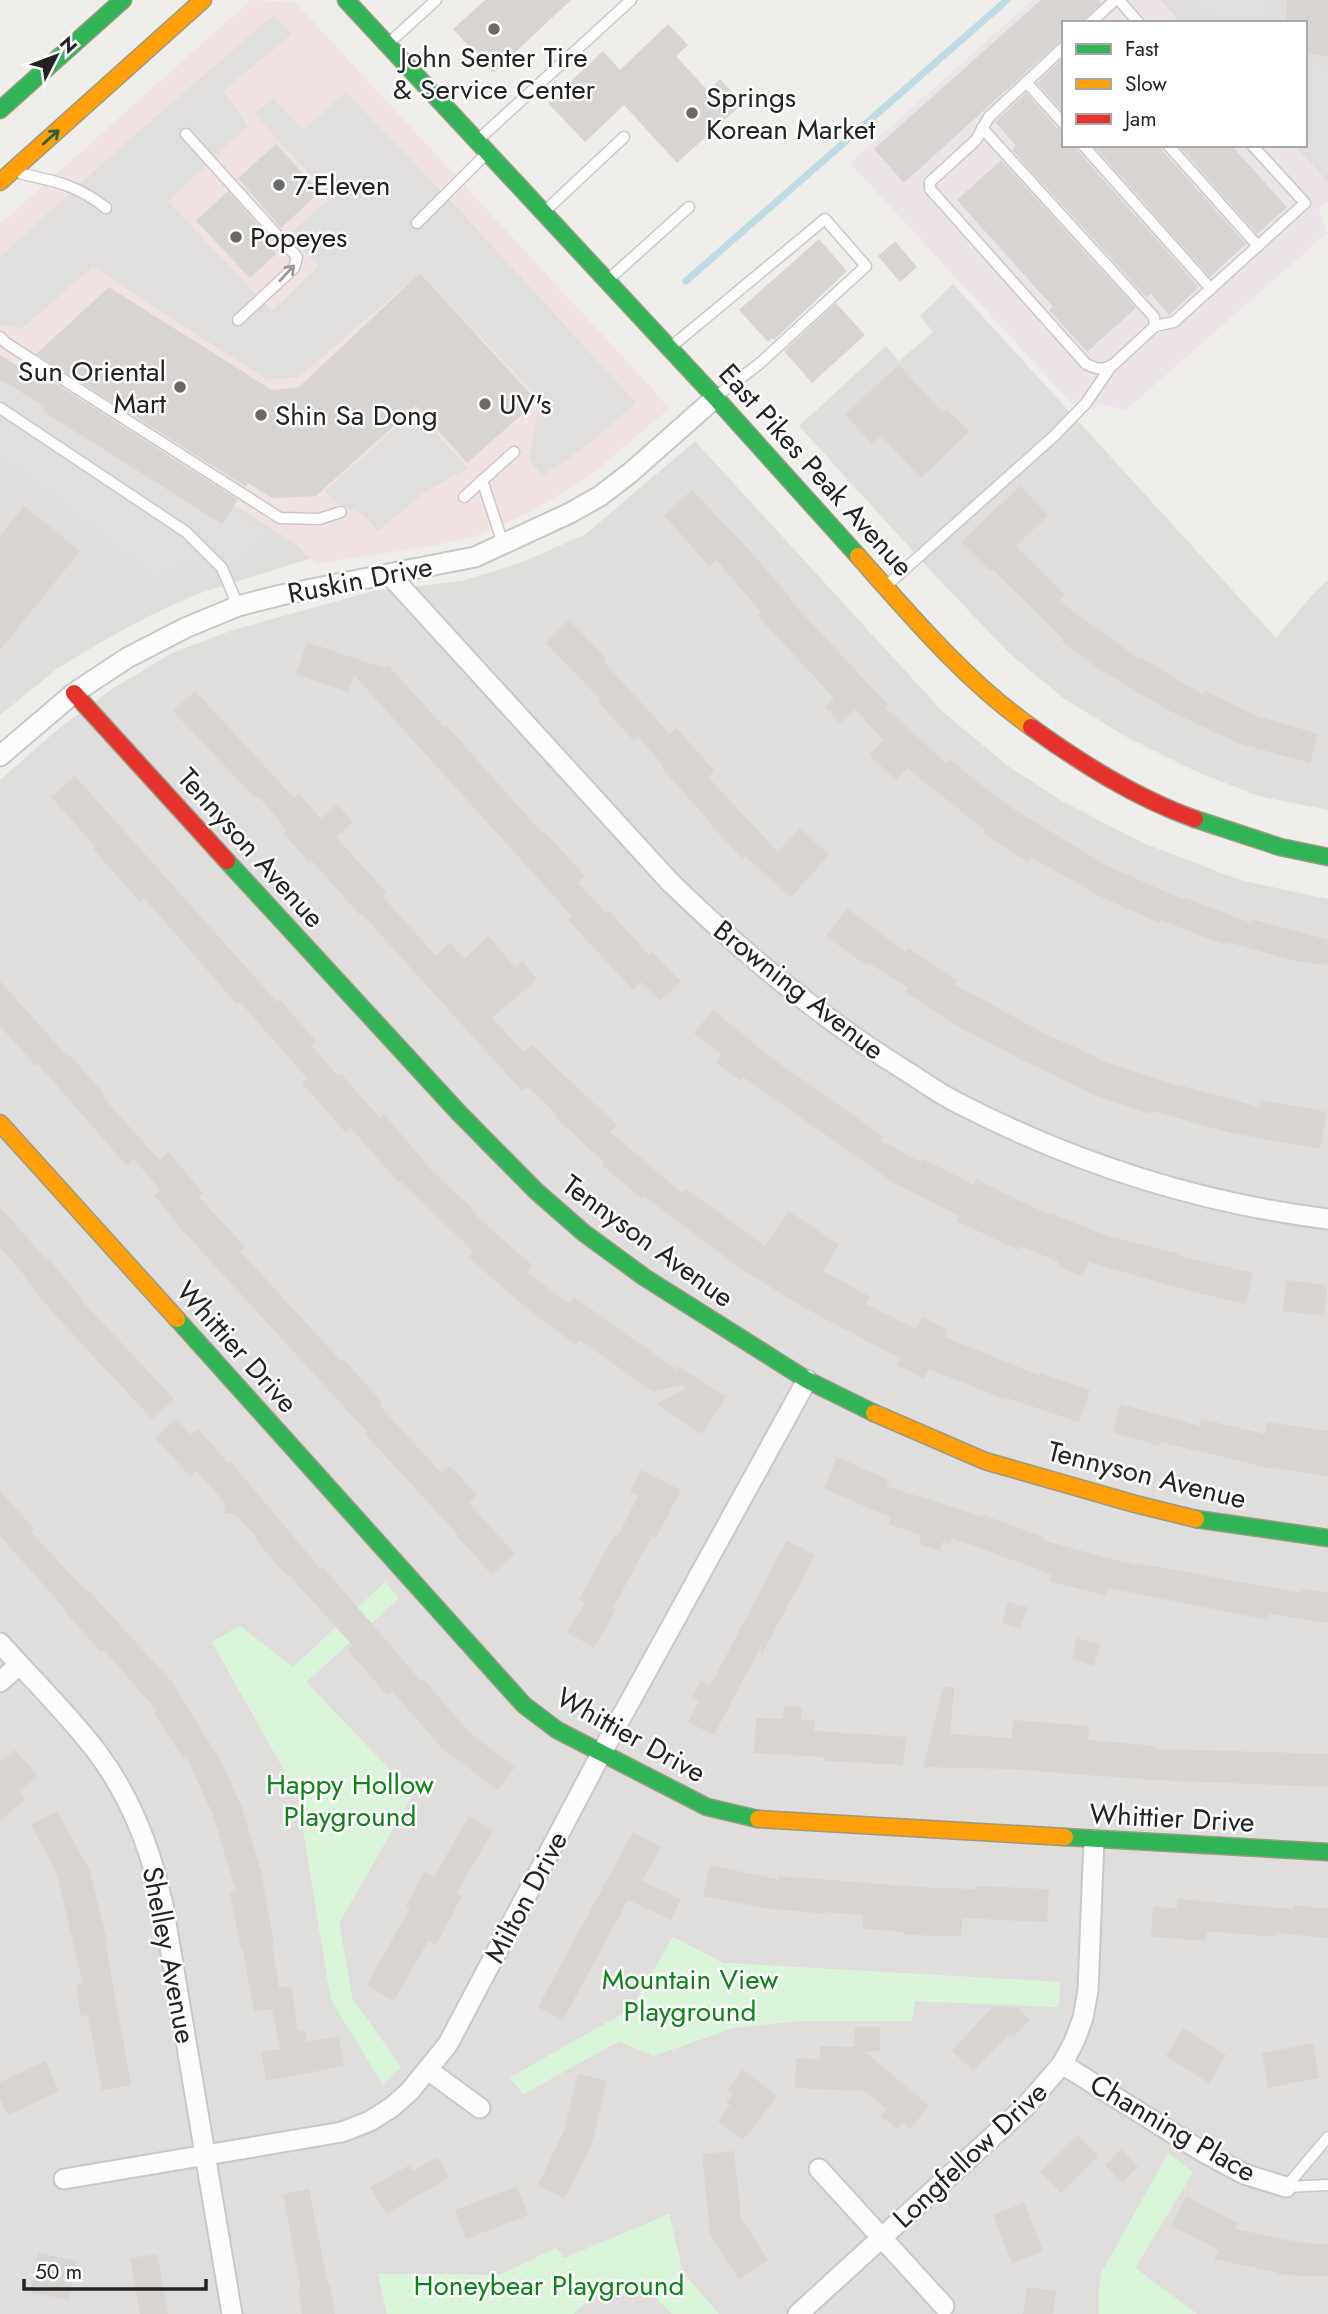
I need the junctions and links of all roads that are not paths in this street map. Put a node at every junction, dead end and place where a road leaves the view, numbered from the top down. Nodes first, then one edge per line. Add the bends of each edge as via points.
1 (123, 0) edge
2 (203, 0) edge
3 (346, 0) edge
4 (436, 0) edge
5 (631, 0) edge
6 (1117, 0) edge
7 (1092, 21) edge
8 (1137, 21) edge
9 (387, 45) junction
10 (1062, 49) edge
11 (1026, 82) junction
12 (0, 110) edge
13 (1062, 122) edge
14 (982, 128) junction
15 (186, 134) dead end
16 (624, 137) dead end
17 (482, 147) junction
18 (1085, 147) edge
19 (1170, 147) edge
20 (1254, 147) edge
21 (6, 177) edge
22 (689, 207) dead end
23 (106, 208) dead end
24 (544, 213) junction
25 (417, 223) dead end
26 (1258, 246) junction
27 (607, 281) junction
28 (1211, 289) junction
29 (238, 320) dead end
30 (1155, 326) junction
31 (0, 337) edge
32 (669, 349) junction
33 (1113, 365) junction
34 (715, 398) junction
35 (0, 408) edge
36 (514, 452) dead end
37 (482, 480) junction
38 (464, 496) dead end
39 (341, 512) dead end
40 (503, 544) junction
41 (389, 574) junction
42 (886, 587) junction
43 (238, 606) junction
44 (74, 692) junction
45 (0, 756) edge
46 (1328, 857) edge
47 (0, 1123) edge
48 (1328, 1219) edge
49 (807, 1380) junction
50 (1328, 1538) edge
51 (0, 1643) edge
52 (19, 1665) junction
53 (0, 1682) edge
54 (601, 1754) junction
55 (1094, 1840) junction
56 (1328, 1852) edge
57 (1062, 2064) junction
58 (428, 2070) junction
59 (480, 2108) dead end
60 (1328, 2137) edge
61 (205, 2154) junction
62 (819, 2169) dead end
63 (64, 2179) dead end
64 (1328, 2185) edge
65 (1286, 2187) junction
66 (882, 2238) junction
67 (944, 2306) dead end
68 (232, 2314) edge
69 (798, 2314) edge

1 - 12 main road
21 -> 2 main road
3 - 9 main road, East Pikes Peak Avenue
4 - 9 lane
5 - 17 lane
6 - 7 lane
6 - 8 lane
9 - 17 main road, East Pikes Peak Avenue
10 - 11 lane
11 - 13 lane
11 - 14 lane
14 - 30 lane via 1149,311
14 - 33 lane via 976,140 930,182 930,189 1086,364 1097,369
29 -> 15 lane via 294,268 297,257
16 - 24 lane
17 - 24 main road, East Pikes Peak Avenue
17 - 25 lane
18 - 28 lane
19 - 26 lane
20 - 26 lane via 1305,204
21 - 23 lane via 64,183
22 - 27 lane
24 - 27 main road, East Pikes Peak Avenue
26 - 28 lane
27 - 32 main road, East Pikes Peak Avenue
28 - 30 lane via 1174,322
30 - 33 lane
31 - 39 lane via 280,518 319,519
32 - 34 main road, East Pikes Peak Avenue
32 - 34 lane via 825,219 866,266
33 - 42 lane via 1086,403 1054,436
34 - 40 street, Ruskin Drive via 600,496
34 - 42 main road, East Pikes Peak Avenue
35 - 43 lane via 186,532 222,568
36 - 37 lane
37 - 38 lane
37 - 40 lane
40 - 41 street, Ruskin Drive via 475,557
41 - 43 street, Ruskin Drive
41 - 48 street, Browning Avenue via 670,882 762,966 886,1059 966,1107 1119,1173 1210,1198
42 - 46 main road, East Pikes Peak Avenue via 983,689 1088,768 1188,818
43 - 44 street, Ruskin Drive via 127,657
44 - 45 street, Ruskin Drive
44 - 49 main road, Tennyson Avenue via 363,1011 536,1191 644,1278
47 - 54 main road, Whittier Drive via 524,1705
49 - 50 main road, Tennyson Avenue via 985,1461 1206,1521
49 - 54 street, Milton Drive
51 - 52 street, Shelley Avenue
52 - 53 street
52 - 61 street, Shelley Avenue via 98,1754 138,1823 154,1864
54 - 55 main road, Whittier Drive via 707,1807 737,1815
54 - 58 street, Milton Drive via 448,2044
55 - 56 main road, Whittier Drive
55 - 57 street, Longfellow Drive via 1088,1990 1083,2018
57 - 65 street, Channing Place via 1203,2152 1244,2174
57 - 66 street, Longfellow Drive via 1025,2107
58 - 59 street
58 - 61 street, Milton Drive via 392,2107 342,2132
60 - 65 lane
61 - 63 street, Milton Drive
61 - 68 street, Shelley Avenue
62 - 66 street
64 - 65 lane
66 - 67 street
66 - 69 street, Longfellow Drive

